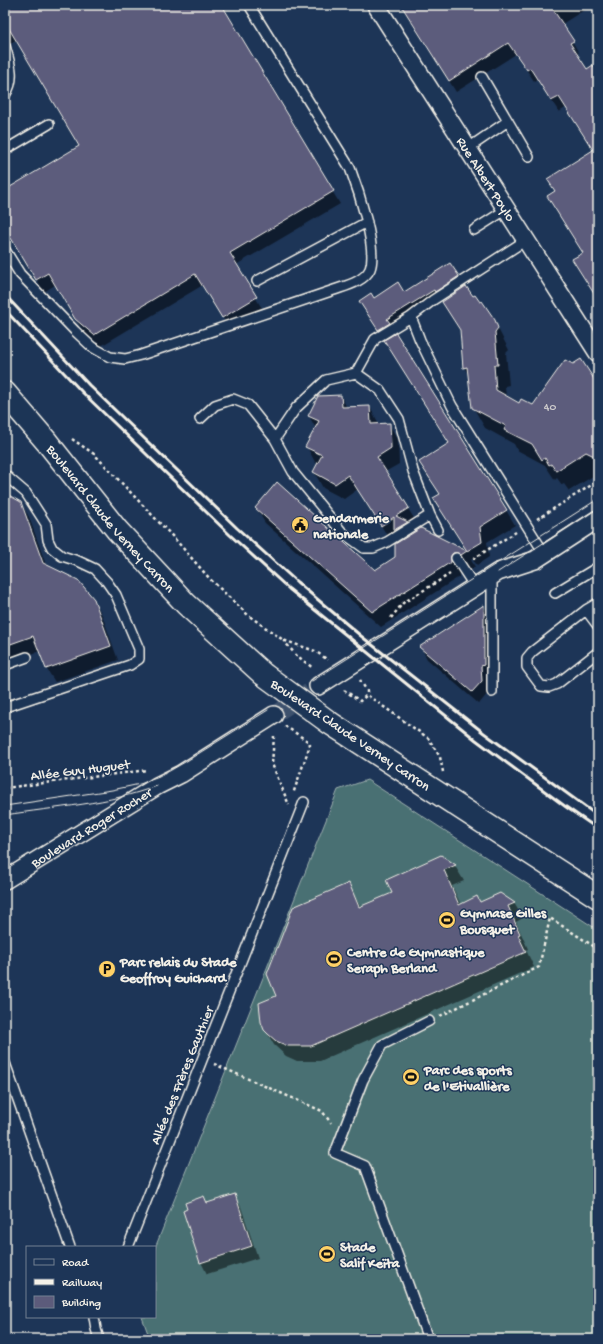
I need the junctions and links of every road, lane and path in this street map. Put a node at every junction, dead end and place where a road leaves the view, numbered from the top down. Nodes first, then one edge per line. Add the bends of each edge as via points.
1 (249, 5) edge
2 (376, 5) edge
3 (5, 46) edge
4 (482, 77) dead end
5 (5, 95) edge
6 (508, 121) junction
7 (49, 124) dead end
8 (468, 149) junction
9 (5, 150) edge
10 (530, 157) dead end
11 (507, 210) junction
12 (367, 222) junction
13 (474, 230) dead end
14 (526, 240) junction
15 (5, 250) edge
16 (257, 281) dead end
17 (411, 316) junction
18 (598, 352) edge
19 (356, 373) junction
20 (5, 393) edge
21 (200, 420) dead end
22 (275, 439) junction
23 (47, 442) junction
24 (5, 475) edge
25 (598, 481) edge
26 (430, 515) junction
27 (598, 520) edge
28 (527, 526) junction
29 (438, 530) dead end
30 (544, 553) junction
31 (456, 558) dead end
32 (462, 566) junction
33 (598, 567) edge
34 (495, 574) junction
35 (475, 586) junction
36 (555, 593) dead end
37 (598, 603) edge
38 (586, 610) junction
39 (388, 621) dead end
40 (598, 626) edge
41 (283, 640) junction
42 (598, 652) edge
43 (27, 657) dead end
44 (332, 662) dead end
45 (5, 665) edge
46 (313, 668) dead end
47 (361, 682) dead end
48 (321, 684) joint
49 (492, 692) dead end
50 (367, 695) junction
51 (5, 707) edge
52 (278, 720) joint
53 (273, 734) dead end
54 (150, 770) dead end
55 (5, 788) edge
56 (449, 800) junction
57 (304, 802) dead end
58 (5, 880) edge
59 (598, 897) edge
60 (598, 949) edge
61 (429, 1021) joint
62 (202, 1060) junction
63 (5, 1063) edge
64 (341, 1138) junction
65 (70, 1246) edge
66 (128, 1246) edge
67 (94, 1318) edge
68 (99, 1339) edge
69 (428, 1339) edge

1 - 12 lane via 350,168
2 - 8 street, Rue Albert Poylo
3 - 5 lane via 12,77
4 - 6 lane
6 - 8 lane
6 - 10 lane
7 - 9 lane
8 - 11 street, Rue Albert Poylo
11 - 13 lane
11 - 14 street, Rue Albert Poylo
12 - 15 lane via 372,253 370,270 361,280 125,359 110,357 75,331 20,274
12 - 16 lane
14 - 17 lane
14 - 18 street, Rue Albert Poylo
17 - 19 lane via 375,339
17 - 28 lane via 452,406
19 - 22 lane via 326,380 296,408
19 - 26 lane via 380,390 400,419 413,471
20 - 23 main road, Boulevard Claude Verney Carron
21 - 22 lane via 215,405 233,399 248,405
22 - 26 lane via 293,472 342,532 364,548 373,548 387,542
23 - 41 path via 68,436 94,454 210,579 248,616
23 - 56 main road, Boulevard Claude Verney Carron, bridge via 117,530 186,604 263,674 330,723
24 - 51 lane via 30,499 46,524 52,548 62,556 95,569 107,582 116,595 138,649 139,659 130,665
25 - 28 path
26 - 29 lane
27 - 30 street
28 - 30 lane
28 - 32 path
30 - 34 street via 535,560
31 - 32 lane
32 - 35 lane
32 - 39 path via 403,603
33 - 36 lane
34 - 35 street
34 - 49 lane
35 - 48 street
37 - 38 lane
38 - 40 lane
38 - 42 lane via 532,652 527,658 527,667 541,686 549,687 557,684
41 - 44 path via 315,651
41 - 46 path via 296,655
43 - 45 lane
47 - 50 path
48 - 50 path via 332,689 337,685 360,701
50 - 56 path via 428,738 440,758
52 - 53 path via 310,745 289,806 272,764
52 - 58 street, Boulevard Roger Rocher via 157,786
54 - 55 path, Allée Guy Huguet
56 - 59 main road, Boulevard Claude Verney Carron
57 - 62 lane, Allée des Frères Gauthier
60 - 61 path via 550,918 539,967
61 - 64 lane via 382,1045 363,1080
62 - 64 path via 322,1111
62 - 66 lane, Allée des Frères Gauthier
63 - 65 lane
64 - 69 lane via 335,1153 365,1166
67 - 68 lane

